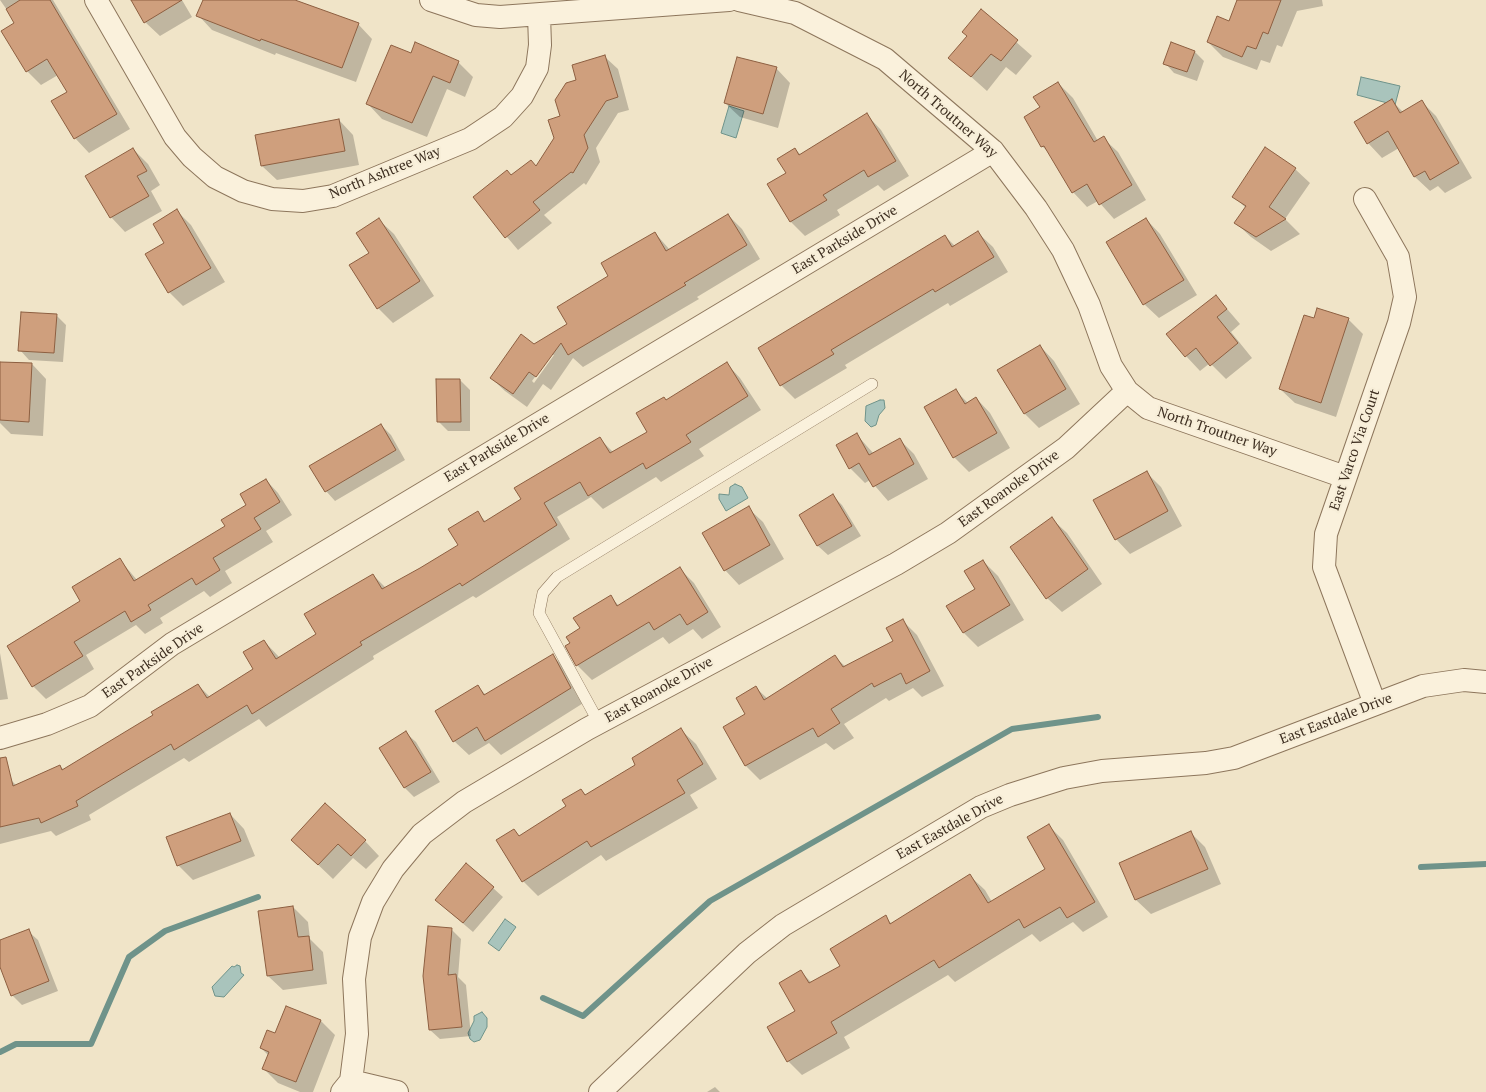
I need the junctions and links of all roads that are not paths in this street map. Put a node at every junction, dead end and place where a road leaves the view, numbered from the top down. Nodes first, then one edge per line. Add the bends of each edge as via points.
1 (96, 0) edge
2 (431, 0) edge
3 (729, 0) edge
4 (740, 0) edge
5 (539, 15) junction
6 (993, 151) junction
7 (1365, 199) dead end
8 (872, 384) dead end
9 (1127, 391) junction
10 (1345, 477) junction
11 (1486, 682) edge
12 (1375, 704) junction
13 (599, 723) junction
14 (0, 738) edge
15 (347, 1086) edge
16 (397, 1092) edge
17 (600, 1092) edge

1 - 5 street, North Ashtree Way via 175,137 192,157 215,177 243,191 272,199 303,201 333,196 470,139 503,117 522,96 537,68
2 - 5 street via 476,15
3 - 5 street
4 - 6 street, North Troutner Way via 795,13 885,60
6 - 9 street, North Troutner Way via 1036,208 1062,250 1089,305 1111,366
6 - 14 street, East Parkside Drive via 172,644 90,706 47,724
7 - 10 street, East Varco Via Court via 1398,257 1405,297 1400,323
8 - 13 lane via 557,577 543,593 539,613
9 - 10 street, North Troutner Way via 1148,408
9 - 13 street, East Roanoke Drive via 1066,448 948,533
10 - 12 street, East Varco Via Court via 1326,534 1324,567
11 - 12 street, East Eastdale Drive via 1464,680 1423,686
12 - 17 street, East Eastdale Drive via 1234,758 1102,771 1064,778 981,808 783,925 747,953
13 - 15 street, East Roanoke Drive via 464,802 422,834 393,868 360,937 354,979 357,1034
15 - 16 street

